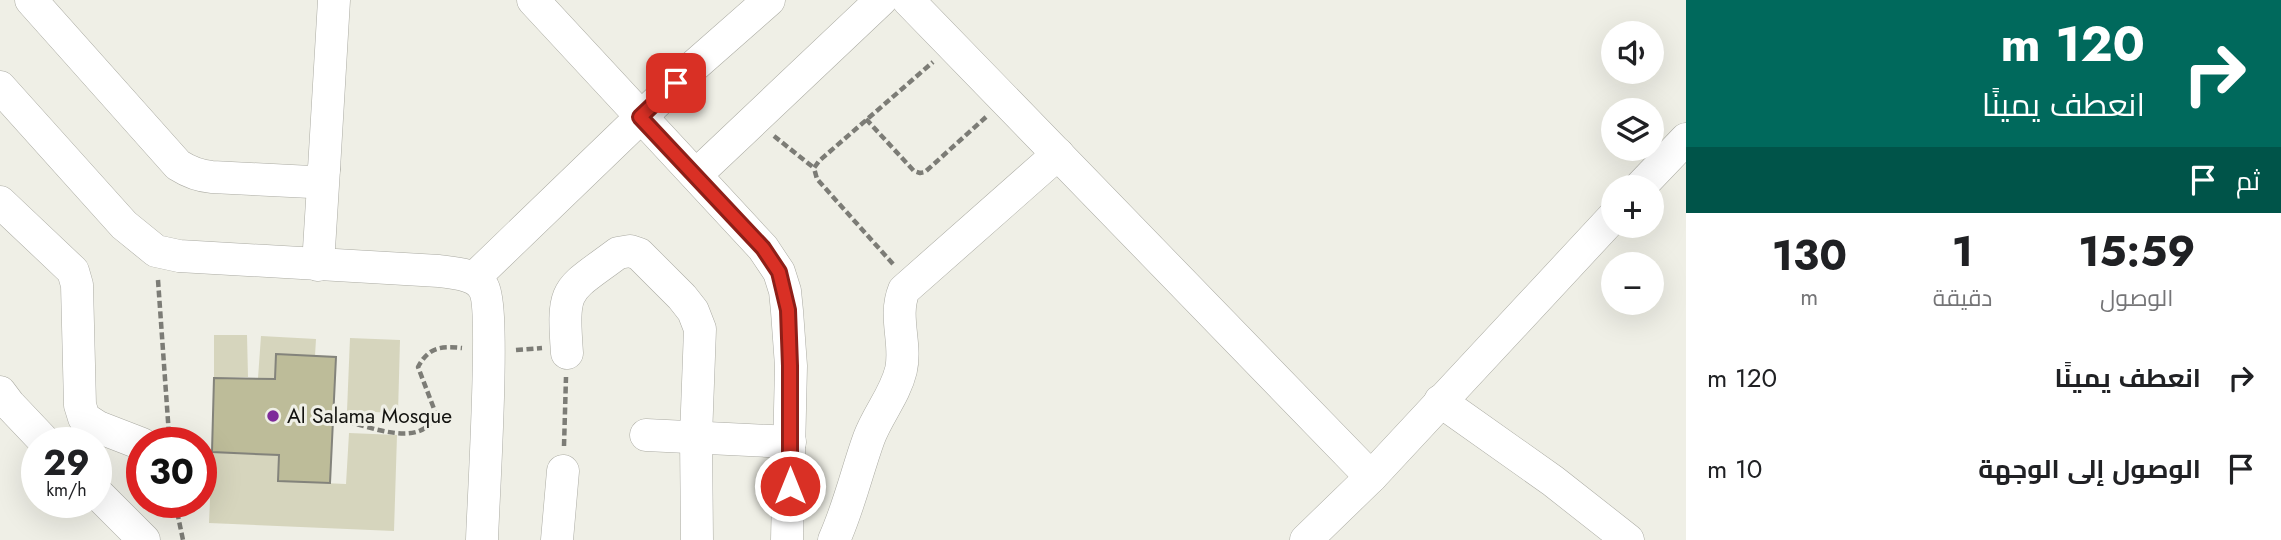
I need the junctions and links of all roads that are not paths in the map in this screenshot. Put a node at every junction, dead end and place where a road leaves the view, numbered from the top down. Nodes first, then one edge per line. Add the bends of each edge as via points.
1 (31, 0) edge
2 (334, 0) edge
3 (533, 0) edge
4 (769, 0) edge
5 (881, 0) edge
6 (908, 0) edge
7 (0, 87) edge
8 (640, 117) junction
9 (1686, 139) edge
10 (1058, 154) junction
11 (324, 169) junction
12 (696, 175) junction
13 (1652, 175) edge
14 (0, 202) edge
15 (1601, 230) edge
16 (318, 265) junction
17 (474, 278) junction
18 (567, 352) dead end
19 (0, 392) edge
20 (1440, 401) junction
21 (31, 427) edge
22 (646, 435) dead end
23 (696, 437) junction
24 (126, 438) edge
25 (790, 442) junction
26 (562, 471) dead end
27 (1371, 477) junction
28 (112, 508) edge
29 (144, 540) edge
30 (482, 540) edge
31 (557, 540) edge
32 (697, 540) edge
33 (787, 540) edge
34 (835, 540) edge
35 (1306, 540) edge
36 (1628, 540) edge

1 - 11 street via 185,170 212,177 311,182 319,179
2 - 11 street
3 - 8 street
4 - 8 street
5 - 12 street
6 - 10 street
7 - 16 street via 124,225 156,251
8 - 12 street
8 - 17 street
9 - 13 street
10 - 27 street
10 - 34 street via 904,290 899,308 899,374 870,435
11 - 16 street
12 - 25 street via 779,272 788,310
14 - 24 street via 73,271 84,418
15 - 20 street
16 - 17 street via 439,271
17 - 30 street via 486,293 489,331
18 - 23 street via 565,308 570,291 618,253 639,254 697,318
19 - 21 street
20 - 27 street
20 - 36 street
22 - 23 street
23 - 25 street
23 - 32 street
25 - 33 street
26 - 31 street
27 - 35 street
28 - 29 street

